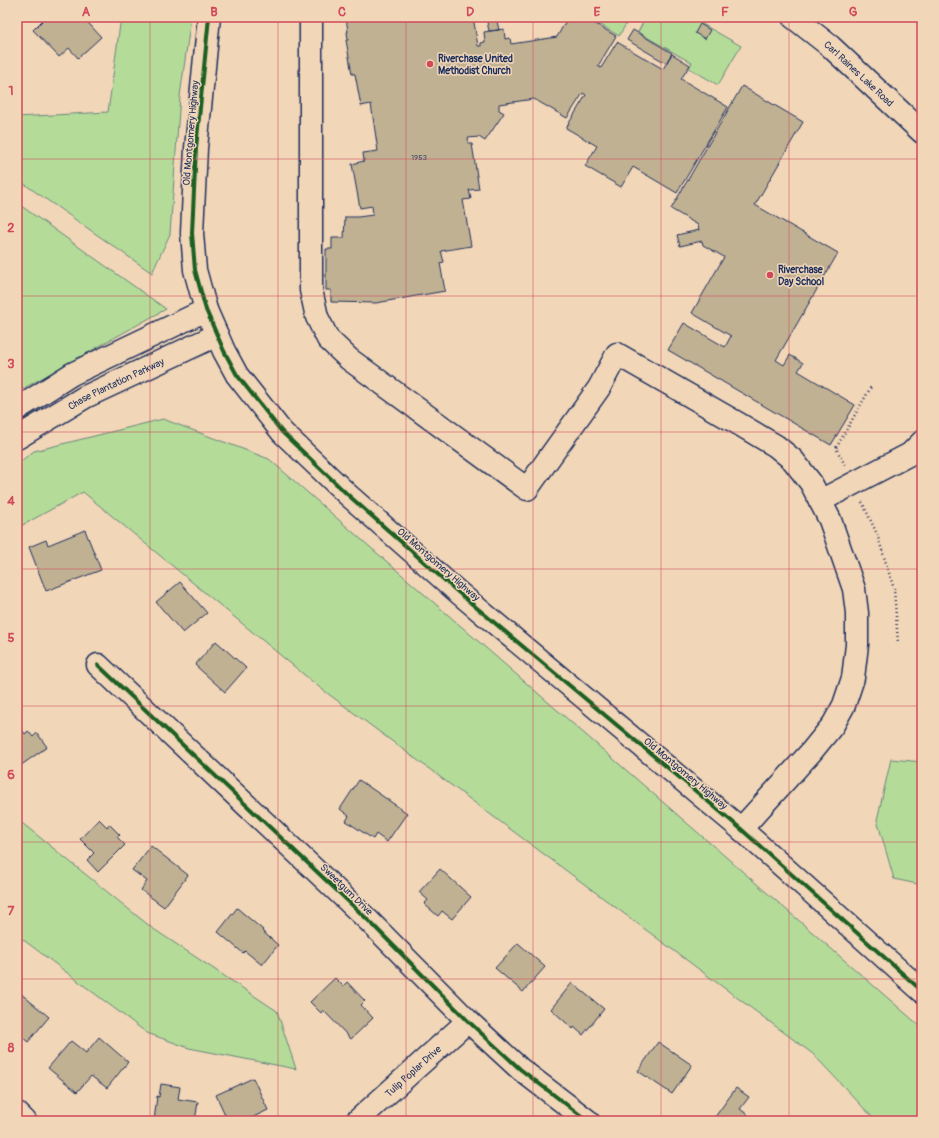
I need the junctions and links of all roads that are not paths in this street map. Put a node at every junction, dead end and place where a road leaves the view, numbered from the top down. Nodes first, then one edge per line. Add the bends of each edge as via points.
1 (209, 17) edge
2 (311, 17) edge
3 (793, 17) edge
4 (922, 132) edge
5 (206, 310) junction
6 (217, 335) junction
7 (17, 409) edge
8 (17, 438) edge
9 (922, 442) edge
10 (820, 501) junction
11 (98, 665) dead end
12 (741, 829) junction
13 (922, 991) edge
14 (468, 1021) junction
15 (17, 1113) edge
16 (25, 1121) edge
17 (357, 1121) edge
18 (588, 1121) edge

1 - 5 street, Old Montgomery Highway via 196,148 192,234 195,270
2 - 10 street via 311,290 318,317 328,339 349,359 527,489 599,388 617,354 776,446 793,460 811,483
3 - 4 street, Carl Raines Lake Road via 830,46
5 - 6 street, Old Montgomery Highway
5 - 7 street via 72,374
6 - 8 street, Chase Plantation Parkway via 85,396
6 - 12 street, Old Montgomery Highway via 237,375 282,432 313,463 460,593
9 - 10 street via 910,454
10 - 12 street via 830,520 854,589 857,639 852,678 844,705 833,726
11 - 14 street, Sweetgum Drive via 368,920
12 - 13 street, Old Montgomery Highway
14 - 17 street, Tulip Poplar Drive
14 - 18 street, Sweetgum Drive via 520,1069
15 - 16 street

